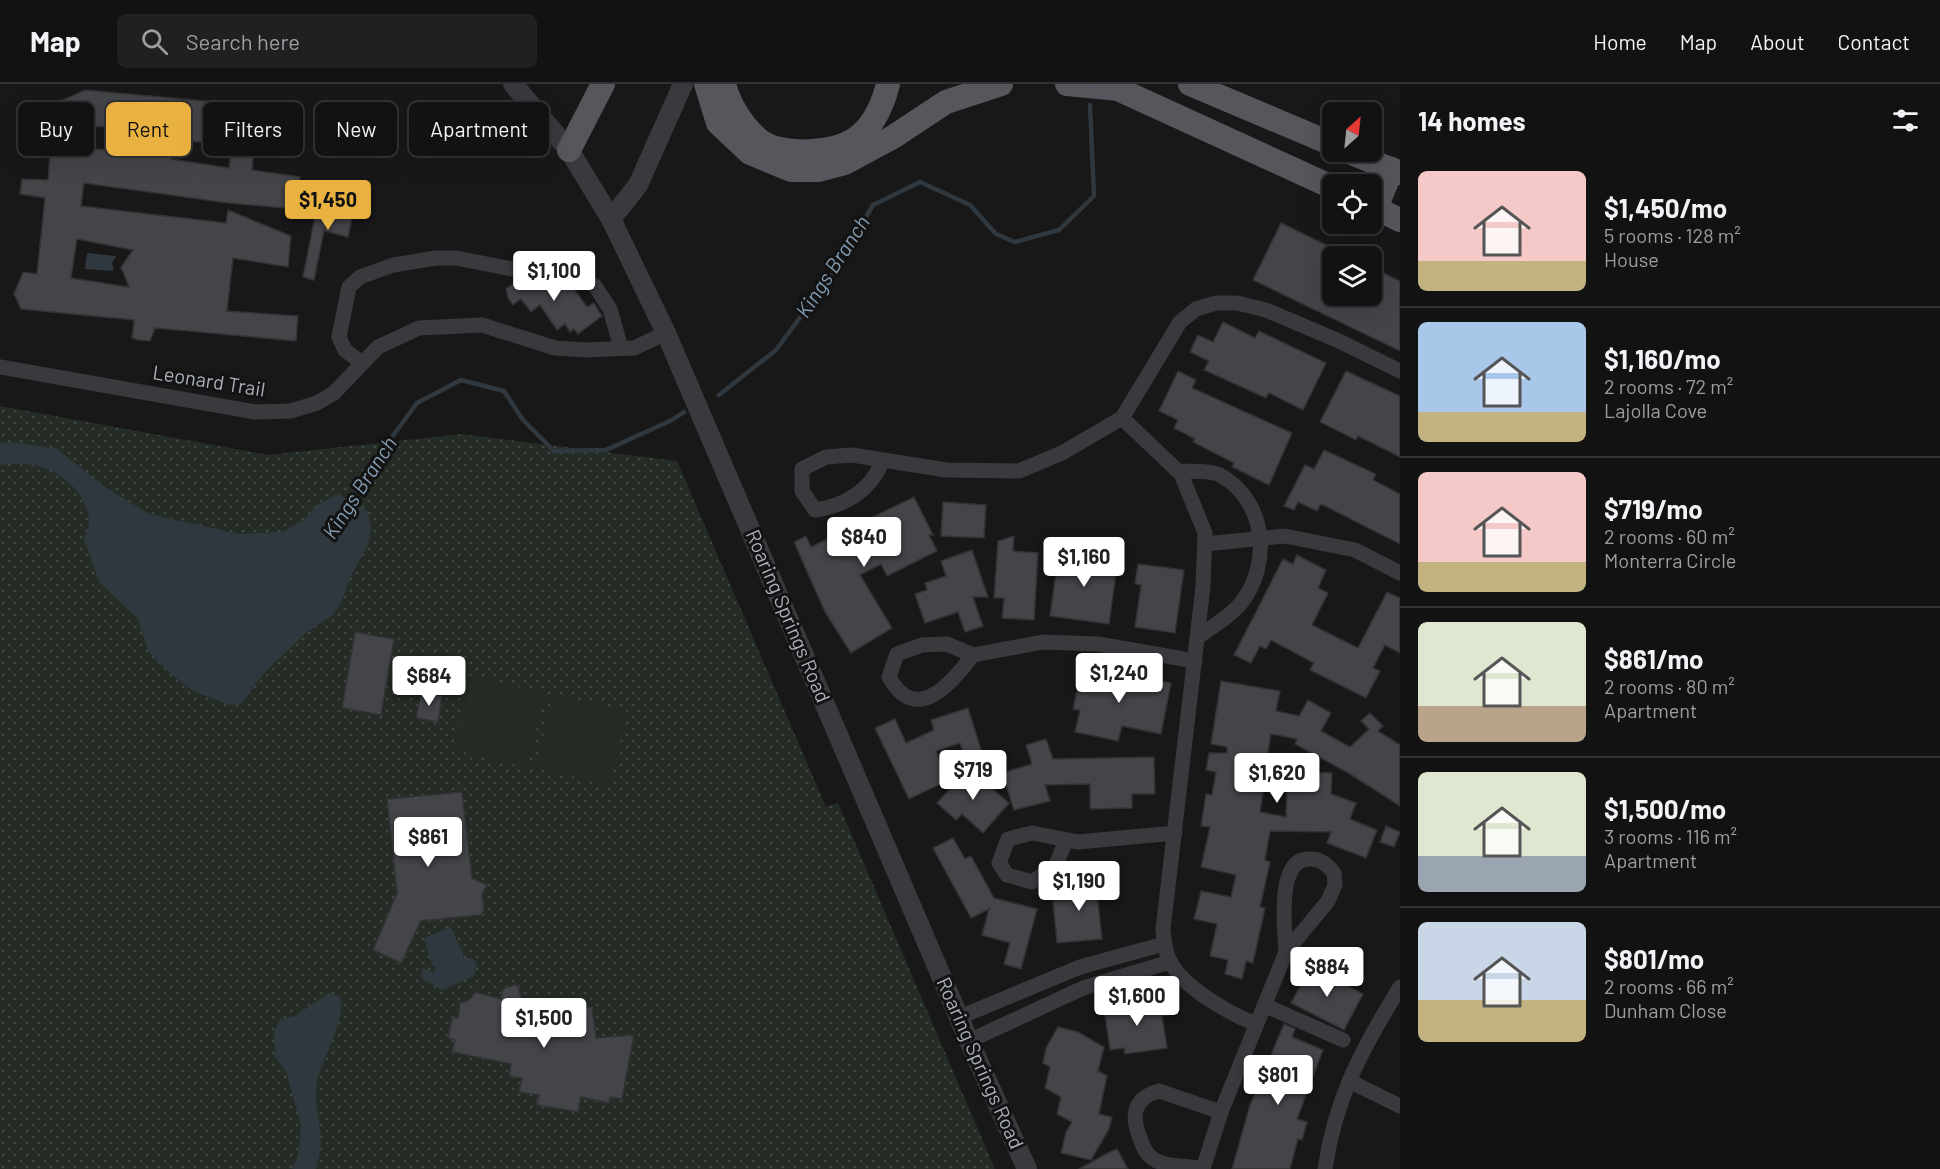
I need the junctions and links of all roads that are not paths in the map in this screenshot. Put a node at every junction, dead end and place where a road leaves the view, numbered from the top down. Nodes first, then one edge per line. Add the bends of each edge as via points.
1 (513, 84) edge
2 (603, 84) edge
3 (683, 84) edge
4 (706, 84) edge
5 (724, 84) edge
6 (888, 84) edge
7 (1001, 84) edge
8 (1067, 84) edge
9 (1114, 87) edge
10 (1200, 88) edge
11 (1195, 124) junction
12 (1322, 140) edge
13 (568, 150) junction
14 (1374, 162) edge
15 (1396, 171) edge
16 (1322, 182) edge
17 (1382, 193) edge
18 (1382, 211) edge
19 (611, 219) junction
20 (1400, 220) edge
21 (666, 333) junction
22 (621, 348) junction
23 (362, 363) junction
24 (0, 367) edge
25 (1400, 371) edge
26 (1122, 418) junction
27 (882, 462) junction
28 (1178, 471) junction
29 (1261, 538) junction
30 (1204, 544) junction
31 (1400, 573) edge
32 (1197, 638) junction
33 (973, 655) junction
34 (1195, 661) junction
35 (1175, 833) junction
36 (1066, 840) dead end
37 (1164, 944) junction
38 (1286, 952) junction
39 (1170, 962) junction
40 (1400, 987) edge
41 (1264, 1005) junction
42 (960, 1017) junction
43 (1256, 1024) junction
44 (1343, 1040) dead end
45 (969, 1041) junction
46 (1349, 1082) junction
47 (1400, 1106) edge
48 (1221, 1112) junction
49 (1027, 1169) edge
50 (1203, 1169) edge
51 (1325, 1169) edge

1 - 13 street, Roaring Springs Road
2 - 13 main road
3 - 19 street via 638,185
4 - 7 main road via 718,123 750,153 791,170 819,170 845,163 946,102
5 - 6 main road via 736,114 759,140 797,152 837,149 856,138 870,124
8 - 9 main road
9 - 11 main road
10 - 11 main road
10 - 12 main road
11 - 16 main road
13 - 19 street, Roaring Springs Road
14 - 15 main road
15 - 17 main road
18 - 20 main road
19 - 21 street, Roaring Springs Road
21 - 22 street, Leonard Trail via 634,348
21 - 42 street, Roaring Springs Road
22 - 23 street, Leonard Trail via 555,348 482,325 452,326 418,328 396,336
22 - 23 street via 610,309 595,286 561,265 547,263 512,269 436,258 393,265 360,277 349,287 339,337 345,350
23 - 24 street, Leonard Trail via 334,393 317,403 291,411 255,412
25 - 26 street via 1266,310 1216,303 1196,309 1180,322
26 - 27 street via 1062,453 1018,471 946,470
26 - 28 street
27 - 27 street via 852,455 826,457 802,469 802,491 815,510 835,507 875,478
28 - 29 street via 1218,474 1248,499
28 - 30 street via 1205,533
29 - 30 street
29 - 31 street via 1284,536 1355,550
29 - 32 street via 1257,572 1241,604
30 - 32 street
32 - 34 street
33 - 33 street via 947,644 922,645 897,654 889,677 897,690 915,699 937,695 954,681
33 - 34 street via 1054,642 1098,644
34 - 35 street
35 - 36 street
35 - 37 street
37 - 39 street
37 - 42 street via 1080,967
38 - 38 street via 1310,927 1333,891 1334,873 1319,860 1297,863 1288,878 1284,912
38 - 41 street
39 - 43 street via 1206,998
39 - 45 street via 1083,988
40 - 46 street via 1362,1048
41 - 43 street
41 - 44 street
42 - 45 street, Roaring Springs Road
43 - 48 street
45 - 49 street, Roaring Springs Road
46 - 47 street
46 - 51 street via 1329,1142
48 - 50 street
48 - 50 street via 1159,1092 1143,1098 1134,1112 1139,1137 1153,1159

